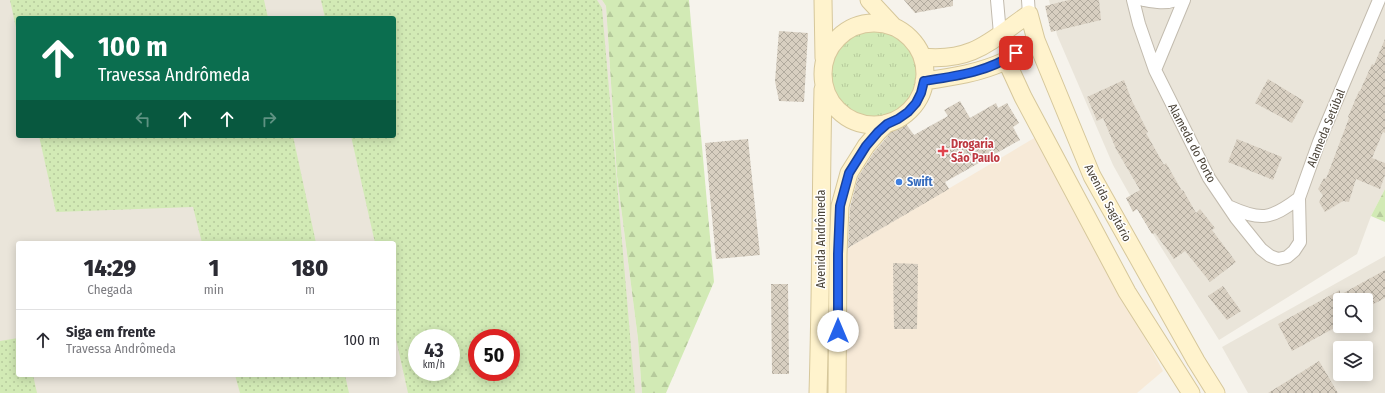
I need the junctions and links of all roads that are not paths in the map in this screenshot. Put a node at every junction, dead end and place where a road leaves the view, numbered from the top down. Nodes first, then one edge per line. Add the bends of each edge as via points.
1 (823, 0) edge
2 (869, 0) edge
3 (997, 0) edge
4 (1133, 0) edge
5 (1144, 0) edge
6 (1176, 0) edge
7 (1184, 0) edge
8 (1379, 0) edge
9 (1028, 7) edge
10 (894, 27) junction
11 (1000, 34) junction
12 (1036, 40) junction
13 (922, 56) junction
14 (824, 60) junction
15 (1006, 60) junction
16 (1155, 70) junction
17 (924, 81) junction
18 (824, 84) junction
19 (887, 124) junction
20 (1299, 198) junction
21 (1228, 206) junction
22 (1287, 257) joint
23 (818, 393) edge
24 (838, 393) edge
25 (1191, 393) edge
26 (1216, 393) edge

1 - 14 street
2 - 10 street
3 - 11 street
4 - 16 street, Alameda do Porto
5 - 6 street
7 - 16 street
8 - 20 street, Alameda Setúbal via 1319,142
9 - 11 street
9 - 12 street, Avenida Sagitário
10 - 13 street via 906,34
10 - 14 street via 877,23 860,25 844,32 832,44
11 - 13 street via 991,42 968,53 937,58
12 - 15 street
12 - 26 street, Avenida Sagitário via 1092,176
13 - 17 street
14 - 18 street
15 - 17 street via 961,76
15 - 25 street via 1023,97 1127,292
16 - 21 street, Alameda do Porto via 1206,172
17 - 19 street via 916,103 908,112
18 - 19 street via 834,106 845,116 858,123
18 - 23 street, Avenida Andrômeda
19 - 24 street, Avenida Andrômeda via 866,146 849,173 840,206
20 - 21 street via 1273,215 1259,217 1247,215
20 - 22 street, Alameda Setúbal via 1300,242
21 - 22 street, Alameda do Porto via 1261,249 1278,259

